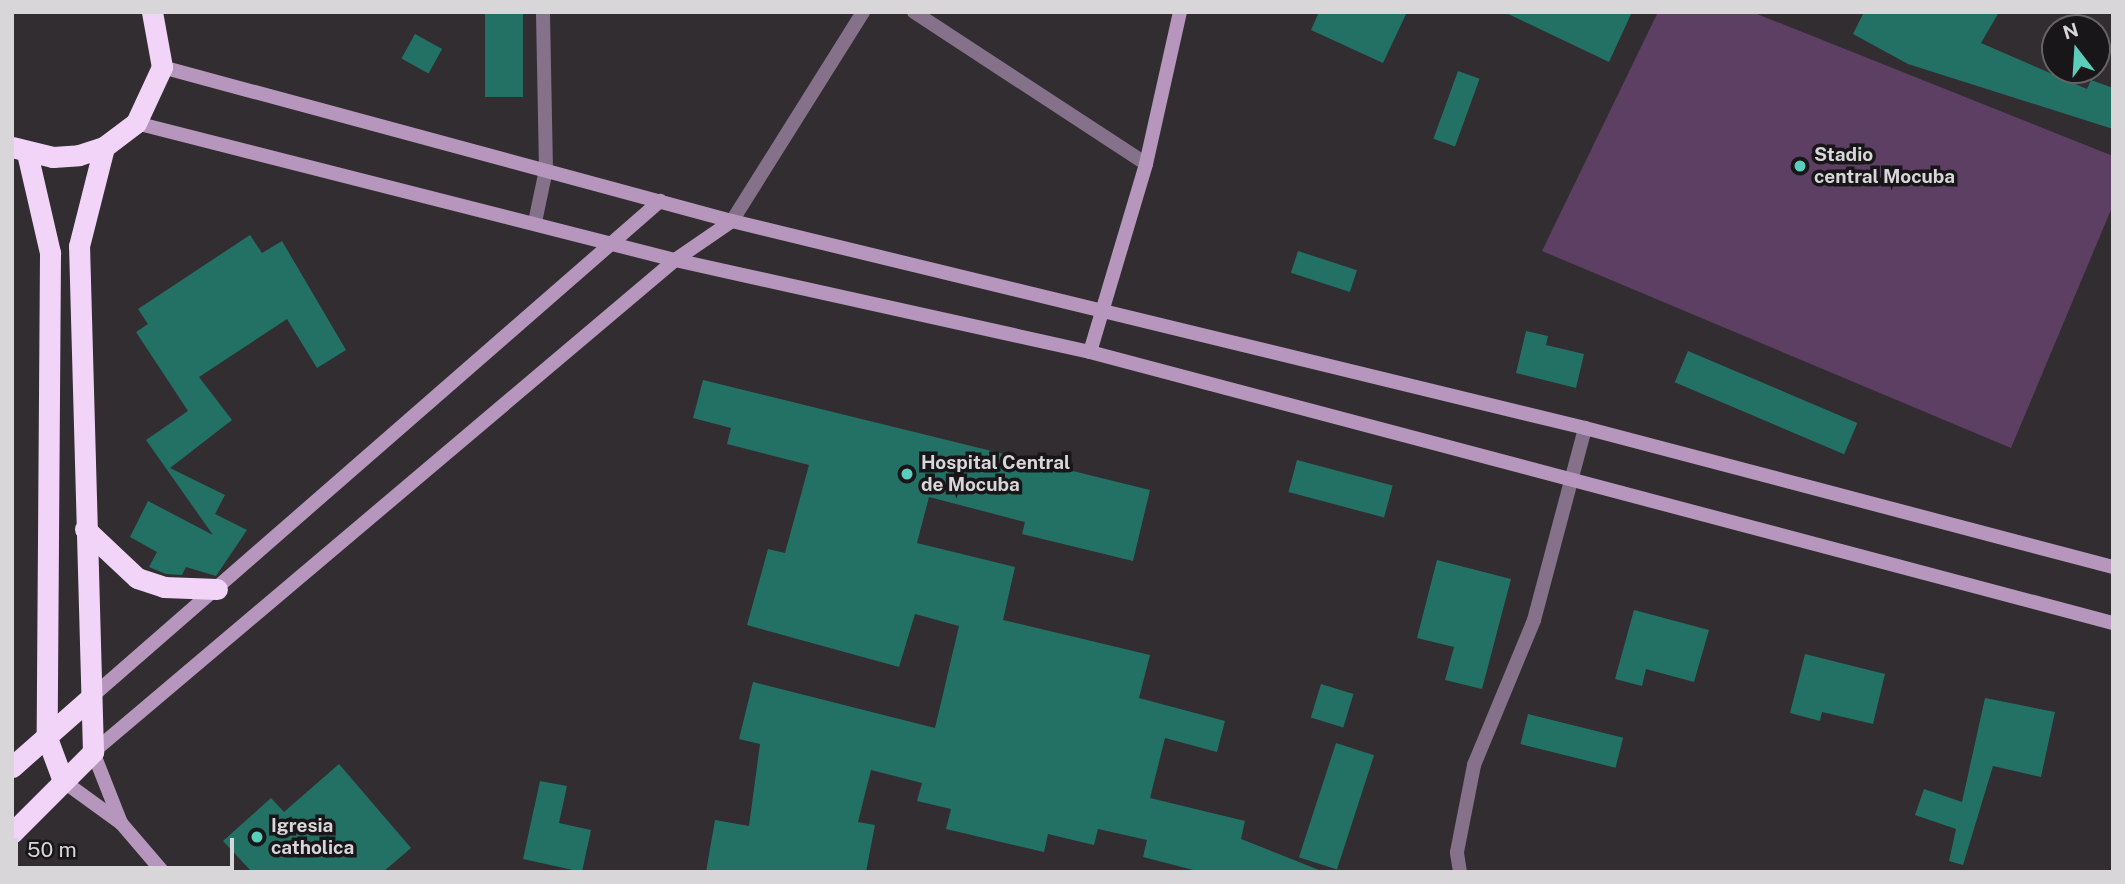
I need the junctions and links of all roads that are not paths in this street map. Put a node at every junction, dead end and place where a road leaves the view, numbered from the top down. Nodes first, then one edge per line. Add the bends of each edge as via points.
1 (152, 12) edge
2 (543, 12) edge
3 (863, 12) edge
4 (914, 12) edge
5 (1180, 12) edge
6 (162, 67) junction
7 (136, 123) junction
8 (104, 147) junction
9 (20, 150) edge
10 (1146, 164) junction
11 (546, 170) junction
12 (660, 201) junction
13 (732, 220) junction
14 (535, 222) junction
15 (618, 241) junction
16 (675, 260) junction
17 (1101, 309) junction
18 (1090, 352) junction
19 (1586, 429) junction
20 (1572, 482) junction
21 (85, 529) junction
22 (2113, 567) edge
23 (216, 589) junction
24 (2113, 623) edge
25 (89, 699) junction
26 (47, 738) junction
27 (93, 752) junction
28 (12, 767) edge
29 (63, 781) junction
30 (121, 823) junction
31 (12, 833) edge
32 (163, 872) edge
33 (1460, 872) edge

1 - 6 highway
2 - 11 street
3 - 13 street
4 - 10 street
5 - 10 street
6 - 7 highway
6 - 11 street
7 - 8 highway
7 - 14 street
8 - 9 highway via 79,156
8 - 21 highway via 79,246
9 - 26 highway via 50,253
10 - 17 street
11 - 12 street
11 - 14 street
12 - 13 street
12 - 15 street
13 - 16 street
13 - 17 street
14 - 15 street
15 - 16 street
15 - 23 street
16 - 18 street
16 - 27 street
17 - 18 street
17 - 19 street
18 - 20 street
19 - 20 street
19 - 22 street
20 - 24 street
20 - 33 street via 1534,620 1474,765 1457,852
21 - 23 highway via 136,578 164,587
21 - 25 highway
23 - 25 street
25 - 26 highway
25 - 27 highway
26 - 28 highway
26 - 29 highway
27 - 29 highway
27 - 30 street
29 - 30 street
29 - 31 highway
30 - 32 street

